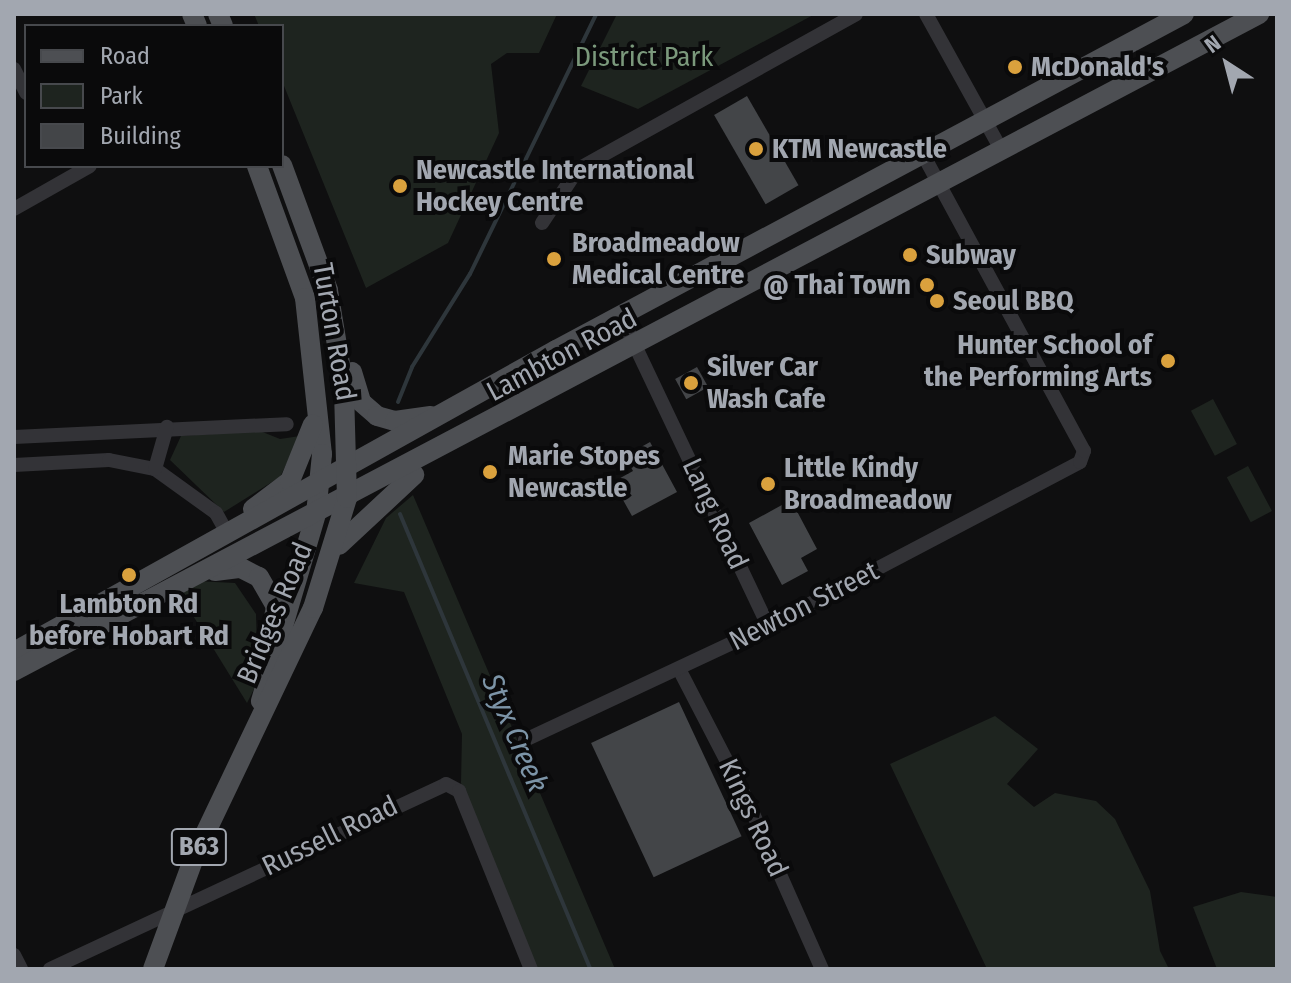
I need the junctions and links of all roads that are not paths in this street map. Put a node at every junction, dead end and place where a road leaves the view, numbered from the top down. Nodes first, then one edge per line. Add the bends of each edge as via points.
1 (856, 14) edge
2 (926, 14) edge
3 (1184, 14) edge
4 (1259, 14) edge
5 (14, 69) edge
6 (24, 89) edge
7 (986, 120) junction
8 (1002, 151) junction
9 (923, 154) junction
10 (258, 168) edge
11 (283, 168) edge
12 (66, 171) edge
13 (940, 184) junction
14 (14, 209) edge
15 (542, 223) dead end
16 (331, 315) junction
17 (621, 316) junction
18 (636, 347) junction
19 (320, 398) junction
20 (441, 416) junction
21 (287, 424) dead end
22 (167, 427) junction
23 (14, 437) edge
24 (430, 457) junction
25 (14, 465) edge
26 (155, 469) junction
27 (348, 469) junction
28 (317, 486) junction
29 (347, 498) junction
30 (316, 514) junction
31 (228, 535) junction
32 (331, 558) junction
33 (195, 575) junction
34 (768, 626) junction
35 (273, 650) junction
36 (14, 652) edge
37 (679, 669) junction
38 (14, 671) edge
39 (254, 728) junction
40 (525, 740) dead end
41 (172, 912) junction
42 (14, 955) edge
43 (21, 969) edge
44 (50, 969) edge
45 (153, 969) edge
46 (531, 969) edge
47 (822, 969) edge

1 - 15 street via 578,169
2 - 7 street
3 - 7 main road, Lambton Road
4 - 8 main road, Lambton Road
5 - 6 street
7 - 8 street
7 - 9 main road, Lambton Road
8 - 13 main road, Lambton Road
9 - 13 street
9 - 17 main road, Lambton Road
10 - 19 main road, Turton Road / B63 via 305,298
11 - 16 main road, Turton Road / B63 via 318,257
12 - 14 street
13 - 18 main road, Lambton Road
13 - 34 street, Newton Street via 1084,451 1080,462
16 - 20 main road via 345,327 355,387 367,408 395,421
16 - 27 main road, Turton Road / B63
17 - 18 street, Lang Road
17 - 20 main road, Lambton Road
18 - 24 main road, Lambton Road
18 - 34 street, Lang Road
19 - 28 main road, Turton Road / B63
19 - 31 main road via 310,442 290,481
20 - 27 main road, Lambton Road
21 - 22 street
22 - 23 street
22 - 26 street
24 - 29 main road, Lambton Road
24 - 32 main road via 350,529
25 - 26 street via 109,460
26 - 31 street via 216,513
27 - 28 main road, Lambton Road
27 - 29 main road, Bridges Road / B63
28 - 30 main road, Turton Road / B63
28 - 31 main road, Lambton Road
29 - 30 main road, Lambton Road
29 - 32 main road, Bridges Road / B63
30 - 33 main road, Lambton Road
30 - 35 main road, Bridges Road / B63
31 - 36 main road, Lambton Road
32 - 39 main road, Bridges Road / B63 via 295,652
33 - 35 main road via 232,567 259,577 276,607
33 - 38 main road, Lambton Road
34 - 37 street, Newton Street
35 - 39 main road, Bridges Road / B63
37 - 40 street, Newton Street
37 - 47 street, Kings Road via 747,800
39 - 41 main road, Bridges Road / B63
41 - 44 street, Russell Road
41 - 45 main road, Bridges Road / B63
41 - 46 street, Russell Road via 437,784 459,791
42 - 43 street

